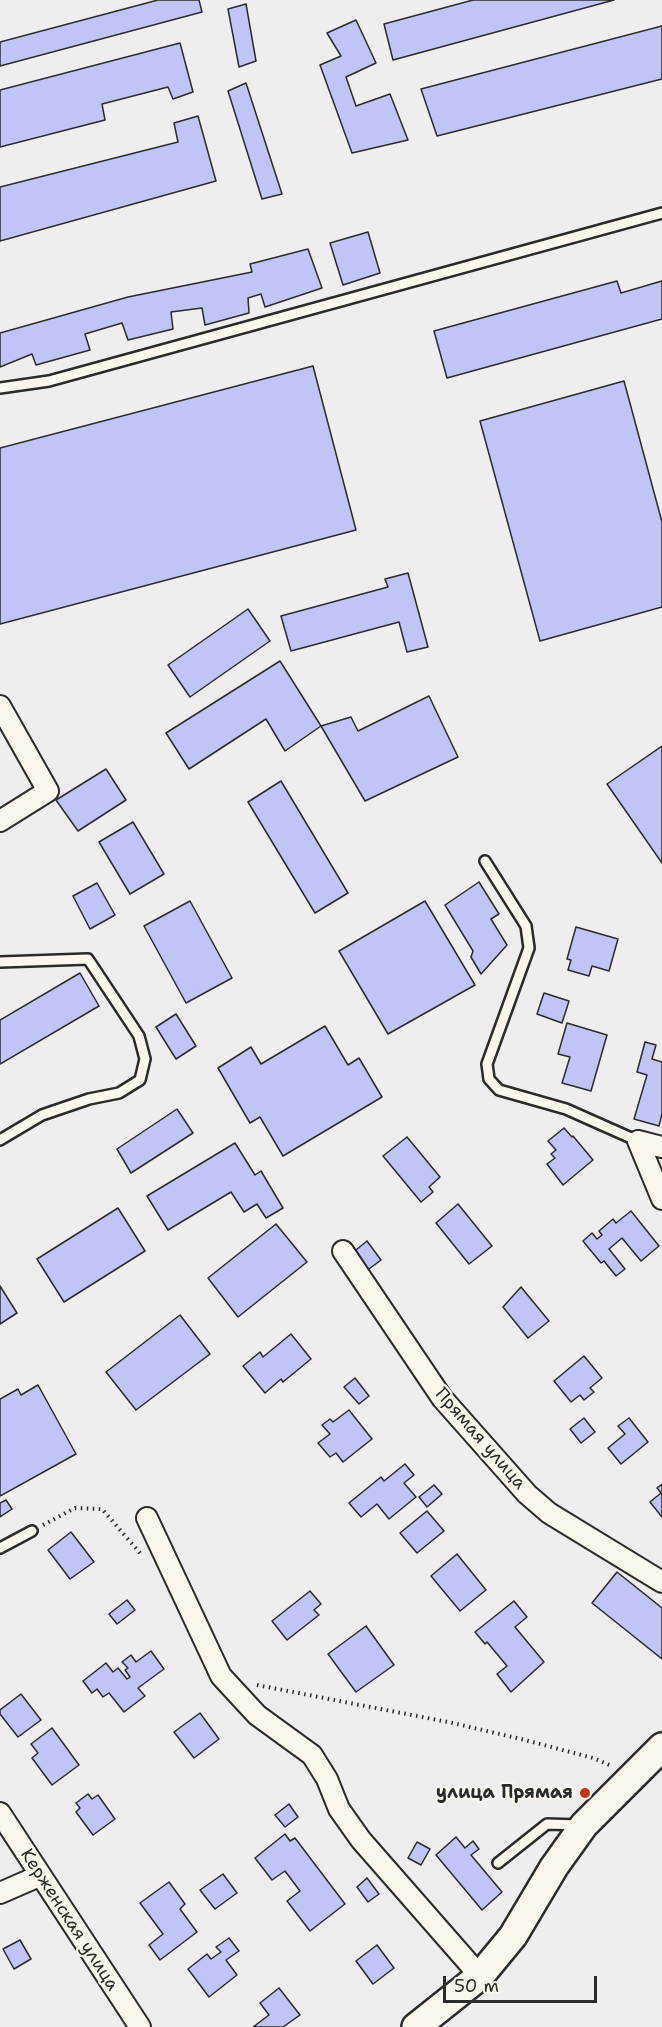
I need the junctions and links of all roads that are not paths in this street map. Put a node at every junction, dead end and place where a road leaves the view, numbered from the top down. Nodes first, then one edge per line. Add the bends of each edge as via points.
1 (662, 213) edge
2 (0, 388) edge
3 (0, 706) edge
4 (0, 821) edge
5 (485, 861) dead end
6 (0, 962) edge
7 (0, 1140) edge
8 (638, 1141) junction
9 (662, 1147) edge
10 (662, 1199) edge
11 (343, 1251) dead end
12 (147, 1518) dead end
13 (32, 1531) road end
14 (0, 1548) edge
15 (662, 1582) edge
16 (662, 1747) edge
17 (0, 1813) edge
18 (584, 1825) junction
19 (498, 1863) dead end
20 (39, 1876) junction
21 (0, 1893) edge
22 (480, 1976) junction
23 (140, 2027) edge
24 (416, 2027) edge

1 - 2 lane via 49,381
3 - 4 street via 48,791
5 - 8 lane via 526,926 529,948 487,1064 489,1079 499,1090 566,1109
6 - 7 lane via 88,959 139,1036 145,1059 140,1080 119,1093 42,1115
8 - 9 street
8 - 10 street
11 - 15 street, Прямая улица via 442,1398 527,1494 549,1514
12 - 22 street via 221,1676 257,1716 312,1755 339,1809 361,1840
13 - 14 lane
16 - 18 street
17 - 20 street, Керженская улица
18 - 19 lane via 547,1824
18 - 22 street via 513,1936
20 - 21 street
20 - 23 street, Керженская улица
22 - 24 street

